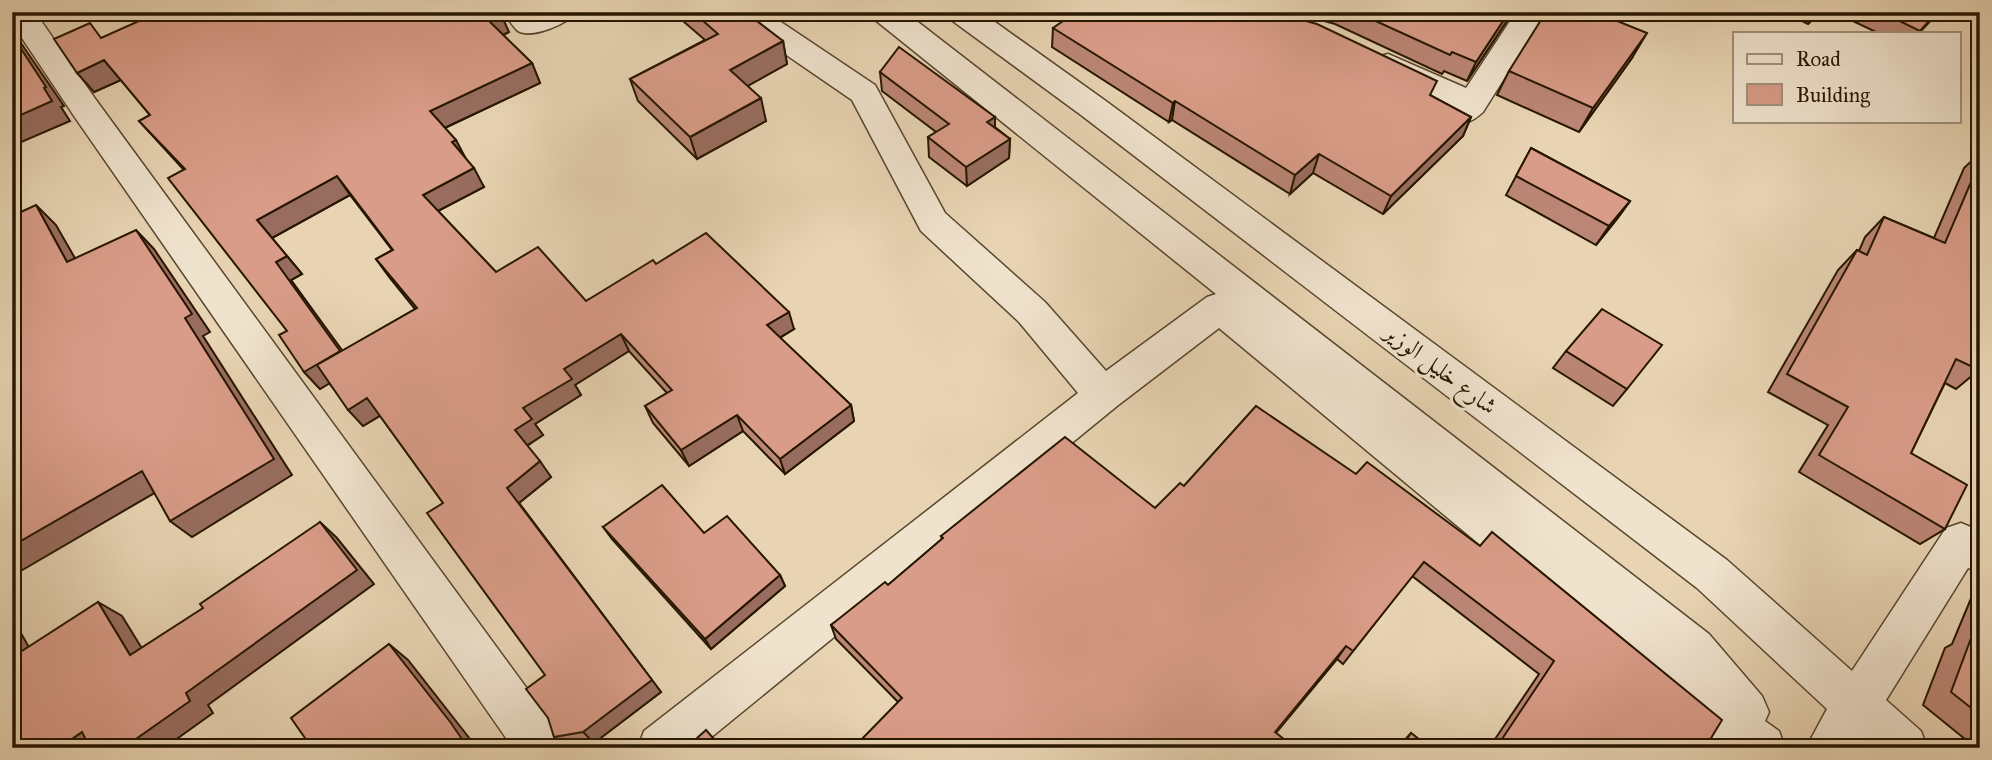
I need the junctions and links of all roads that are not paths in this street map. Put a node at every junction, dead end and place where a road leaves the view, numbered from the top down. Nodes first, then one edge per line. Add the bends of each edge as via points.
1 (20, 12) edge
2 (519, 12) edge
3 (561, 12) edge
4 (745, 12) edge
5 (885, 12) edge
6 (961, 12) edge
7 (1531, 12) edge
8 (1360, 51) edge
9 (1103, 395) junction
10 (1980, 553) edge
11 (1856, 705) junction
12 (541, 748) edge
13 (661, 748) edge
14 (1762, 748) edge
15 (1776, 748) edge
16 (1829, 748) edge
17 (1904, 748) edge

1 - 12 street
2 - 3 street via 529,24
4 - 9 street via 864,93 933,222 1032,312
5 - 15 street via 1693,649
6 - 11 street, شارع خليل الوزير via 1712,574
7 - 8 street via 1467,108
9 - 13 street
9 - 14 street via 1220,307
10 - 11 street via 1961,542
11 - 16 street
11 - 17 street, شارع خليل الوزير

